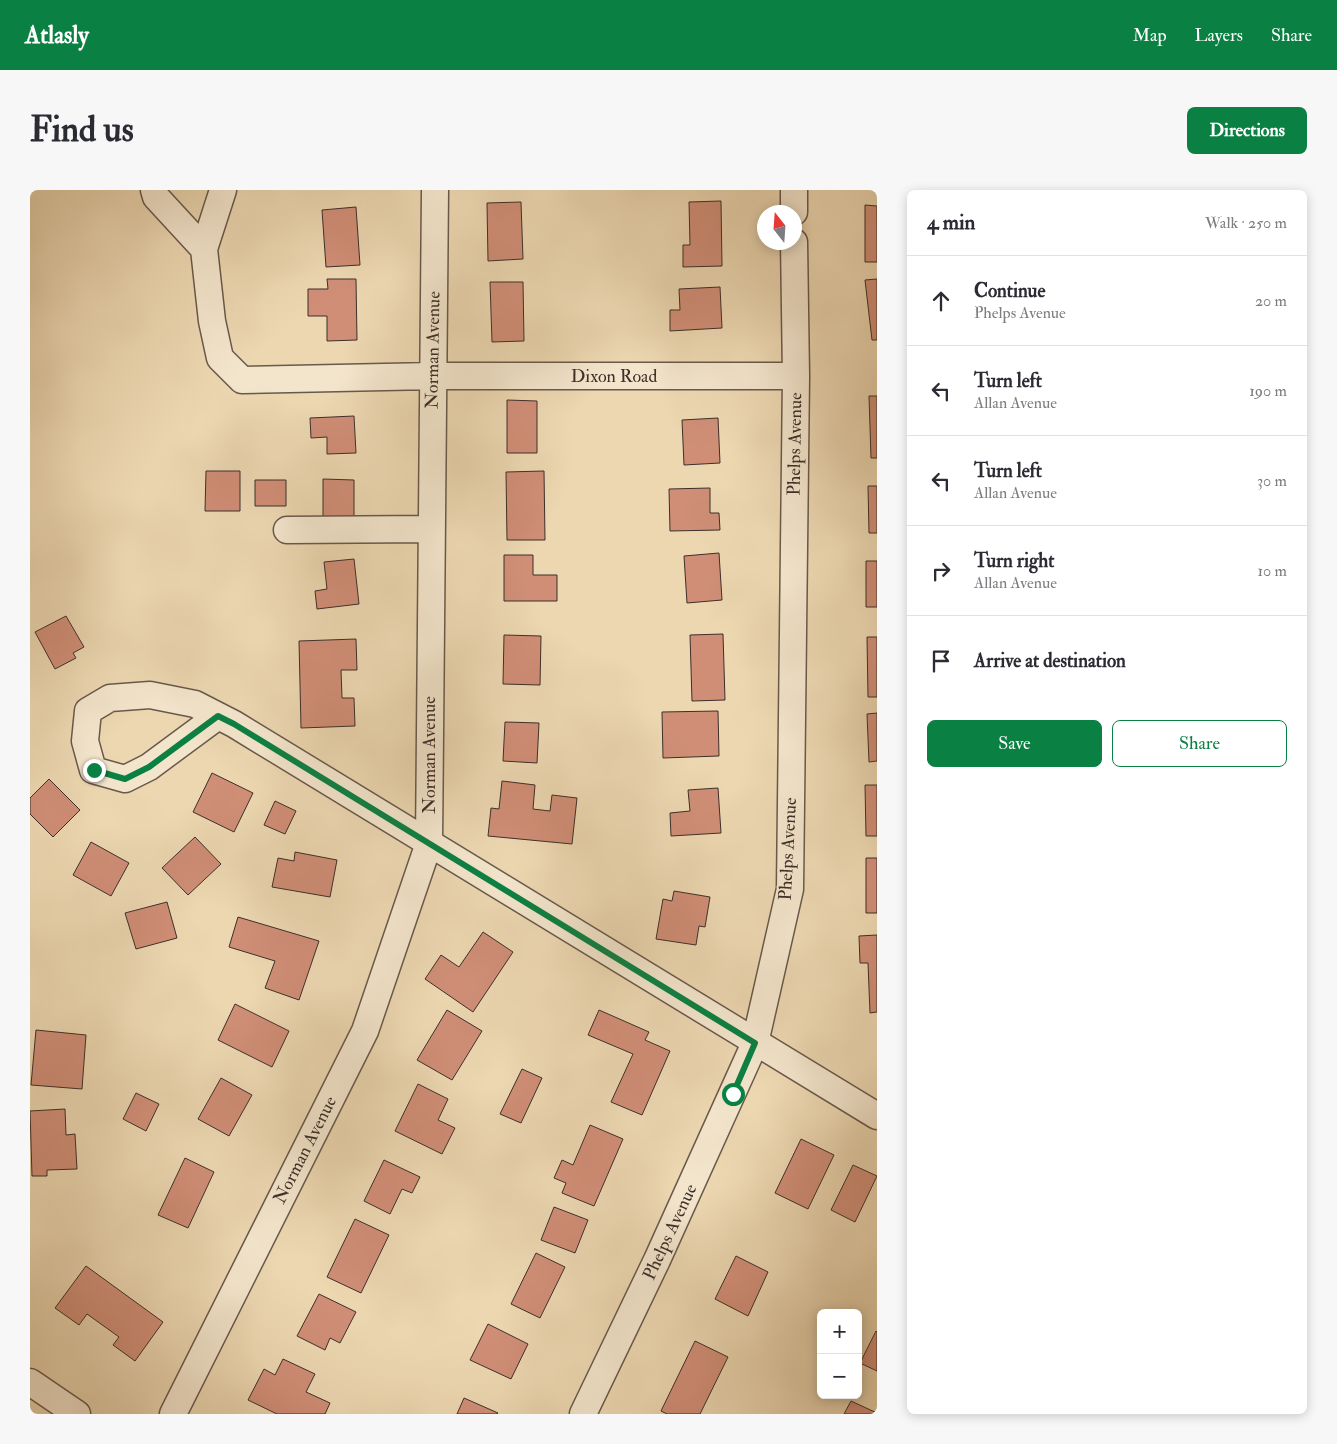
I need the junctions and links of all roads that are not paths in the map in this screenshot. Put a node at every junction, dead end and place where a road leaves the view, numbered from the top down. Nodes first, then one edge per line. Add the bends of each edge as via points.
1 (154, 190) edge
2 (223, 190) edge
3 (435, 190) edge
4 (794, 190) edge
5 (794, 205) edge
6 (204, 249) junction
7 (794, 250) edge
8 (432, 376) junction
9 (796, 376) junction
10 (431, 529) junction
11 (287, 530) dead end
12 (218, 716) junction
13 (429, 844) junction
14 (755, 1043) junction
15 (877, 1116) edge
16 (30, 1382) edge
17 (78, 1414) edge
18 (174, 1414) edge
19 (583, 1414) edge

1 - 6 street via 156,197
2 - 6 street
3 - 8 street, Norman Avenue
4 - 5 street
6 - 8 street, Dixon Road via 212,321 220,358 242,380
7 - 9 street, Phelps Avenue
8 - 9 street, Dixon Road
8 - 10 street, Norman Avenue
9 - 14 street, Phelps Avenue via 790,889
10 - 11 street
10 - 13 street, Norman Avenue
12 - 12 street via 149,767 125,779 94,770 85,741 88,711 110,698 150,695 195,704
12 - 13 street
13 - 14 street
13 - 18 street, Norman Avenue via 365,1031
14 - 15 street
14 - 19 street, Phelps Avenue
16 - 17 street

